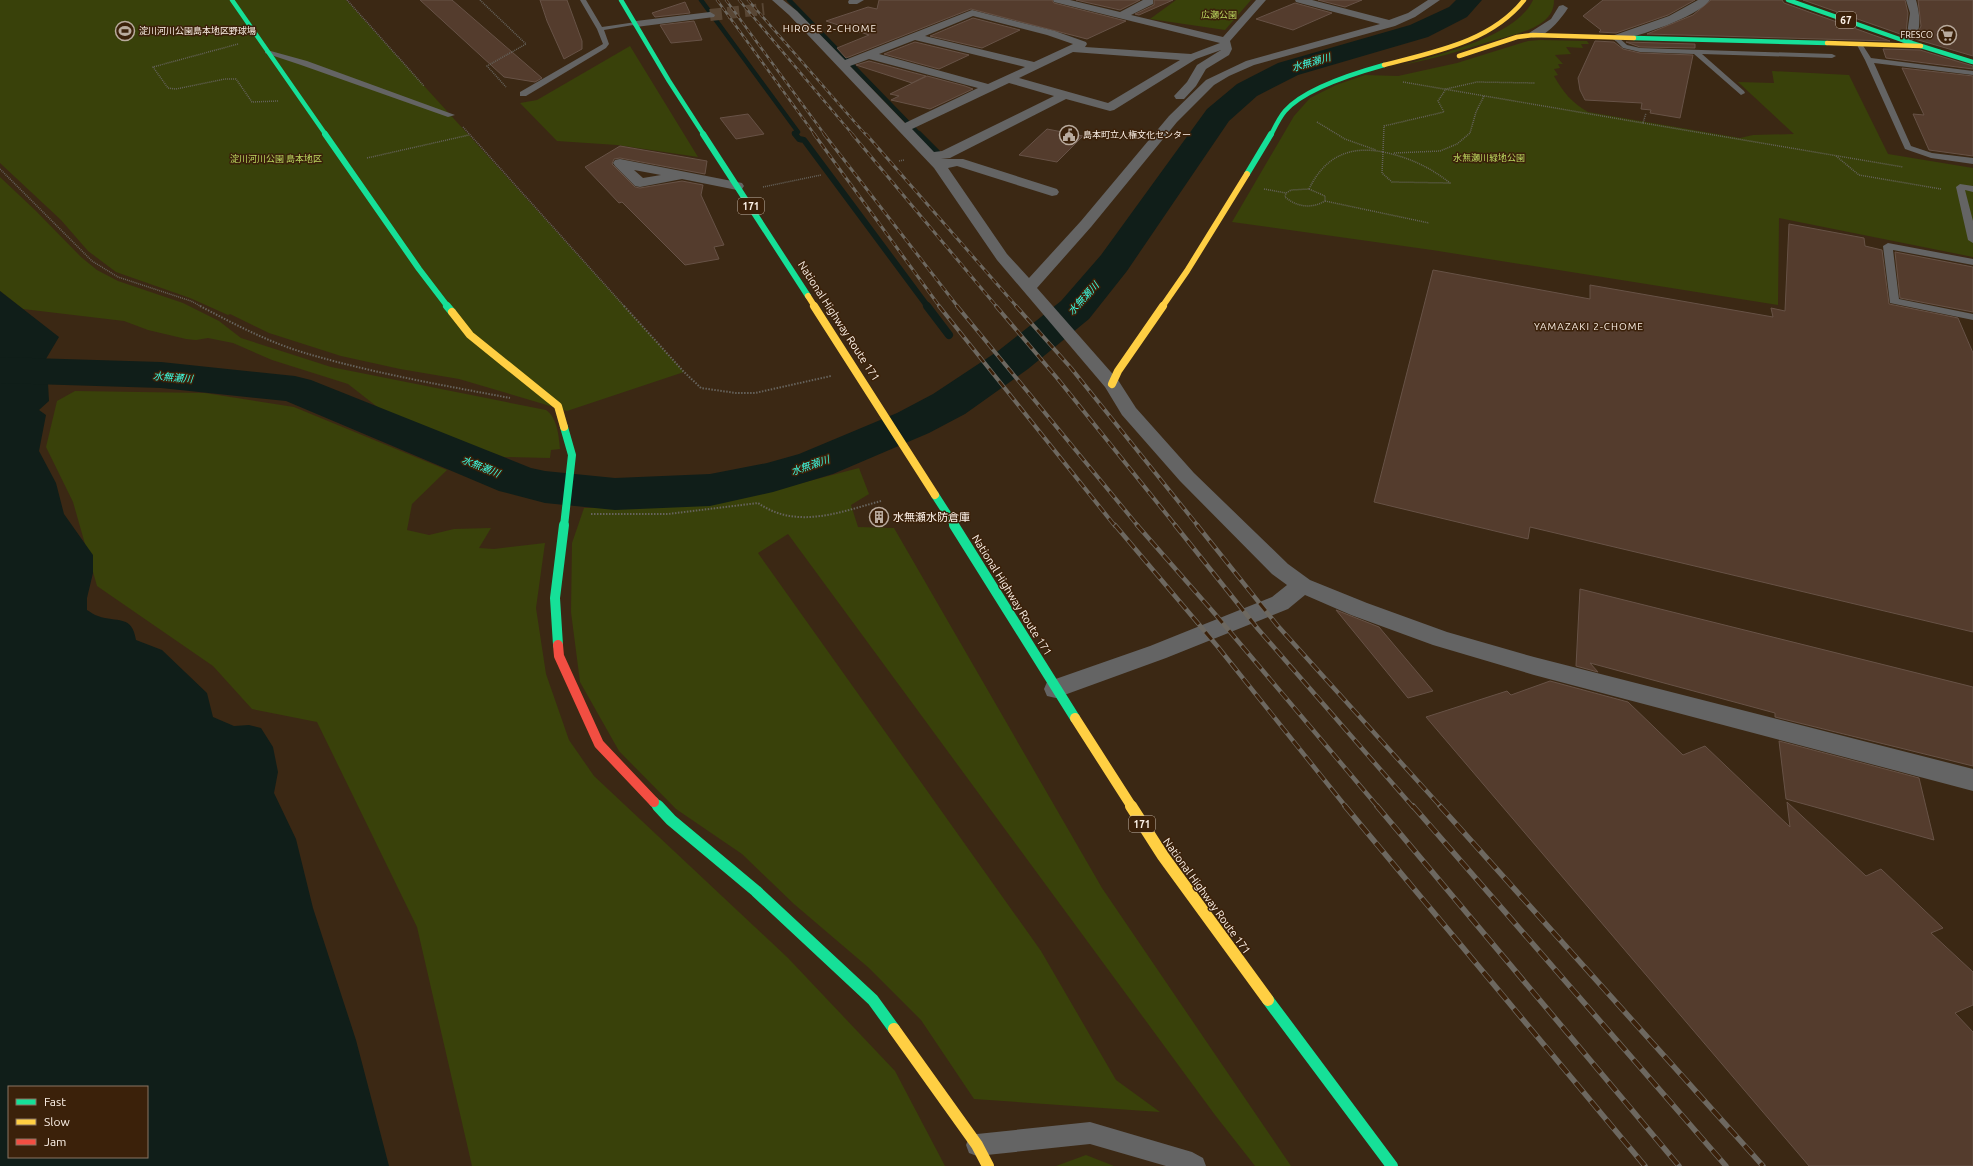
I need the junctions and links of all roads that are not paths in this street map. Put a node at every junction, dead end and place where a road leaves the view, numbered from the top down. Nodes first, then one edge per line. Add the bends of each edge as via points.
1 (232, 0) edge
2 (583, 0) edge
3 (621, 0) edge
4 (1059, 0) edge
5 (1148, 0) edge
6 (1261, 0) edge
7 (1300, 0) edge
8 (1416, 0) edge
9 (1435, 0) edge
10 (1524, 0) edge
11 (1702, 0) edge
12 (1788, 0) edge
13 (1911, 0) edge
14 (778, 5) tunnel mouth
15 (1563, 8) dead end
16 (710, 15) tunnel mouth
17 (1121, 16) junction
18 (1376, 18) junction
19 (636, 24) junction
20 (1391, 24) junction
21 (600, 29) junction
22 (1533, 35) junction
23 (914, 36) junction
24 (1616, 38) junction
25 (1905, 41) junction
26 (1225, 43) junction
27 (1860, 44) junction
28 (1921, 46) junction
29 (1072, 49) junction
30 (267, 52) junction
31 (1696, 52) junction
32 (868, 55) junction
33 (1832, 56) dead end
34 (1192, 57) junction
35 (1446, 59) dead end
36 (1869, 60) junction
37 (1973, 62) edge
38 (848, 63) junction
39 (1036, 66) junction
40 (1418, 66) dead end
41 (1367, 70) junction
42 (1973, 73) edge
43 (1009, 78) junction
44 (1192, 84) junction
45 (990, 88) junction
46 (1741, 93) dead end
47 (523, 94) road end
48 (1065, 95) junction
49 (451, 114) road end
50 (908, 126) junction
51 (1161, 133) junction
52 (609, 153) dead end
53 (935, 161) junction
54 (1973, 161) edge
55 (739, 189) junction
56 (1973, 189) edge
57 (1052, 192) dead end
58 (1973, 240) edge
59 (1973, 262) edge
60 (1028, 289) junction
61 (1973, 318) edge
62 (1112, 384) junction
63 (1302, 585) junction
64 (1056, 690) junction
65 (1973, 780) edge
66 (977, 1145) junction
67 (988, 1166) edge
68 (1195, 1166) edge
69 (1392, 1166) edge

1 - 30 main road
2 - 21 lane
3 - 19 main road, National Highway Route 171 / 171
4 - 17 street
5 - 17 street via 1149,2
6 - 26 street
7 - 18 street
8 - 18 street
9 - 20 street via 1414,14
10 - 41 main road via 1515,14 1465,41
11 - 24 street via 1687,12 1668,21
12 - 25 main road, 67
13 - 25 street via 1915,13 1912,35
14 - 38 street via 793,13
15 - 22 street via 1555,22
16 - 19 street
17 - 26 street
18 - 20 street
18 - 44 street via 1259,49 1214,69
19 - 21 lane
19 - 55 main road, National Highway Route 171 / 171 via 669,81
20 - 51 street via 1266,57 1224,74 1194,96
21 - 47 lane via 606,44 604,47
22 - 24 main road
22 - 35 main road via 1517,37
23 - 29 street via 972,12 1082,44
23 - 32 street
23 - 39 street
24 - 27 main road
24 - 31 lane via 1625,47 1634,50
25 - 28 main road, 67
26 - 34 street
26 - 44 street via 1225,53 1201,67
27 - 28 main road
27 - 36 lane
28 - 37 main road, 67
29 - 34 street
29 - 39 street
30 - 49 lane
30 - 66 main road via 419,269 470,335 558,406 572,455 555,598 559,656 600,744 671,820 756,891 873,1000
31 - 33 lane
31 - 46 lane
32 - 38 street
32 - 45 street
34 - 48 street via 1110,107
36 - 42 lane
36 - 54 lane via 1908,147 1916,152
38 - 50 street
39 - 43 street
40 - 41 main road via 1385,71
41 - 62 main road via 1338,78 1314,89 1285,112 1188,271 1118,371
43 - 45 street
43 - 48 street
44 - 51 street via 1163,116
45 - 50 street
48 - 53 street
50 - 53 street
51 - 60 street
52 - 55 street via 640,183 682,175
53 - 57 street via 958,162
53 - 60 street via 1002,257
55 - 64 main road, National Highway Route 171 / 171 via 917,465
56 - 58 lane via 1960,187
59 - 61 lane via 1888,246 1894,301
60 - 62 street
62 - 63 street via 1129,411 1187,477 1280,569
63 - 64 street via 1280,603
63 - 65 street via 1441,639 1526,664
64 - 69 main road, National Highway Route 171 / 171 via 1163,856
66 - 67 main road
66 - 68 lane via 1090,1132

